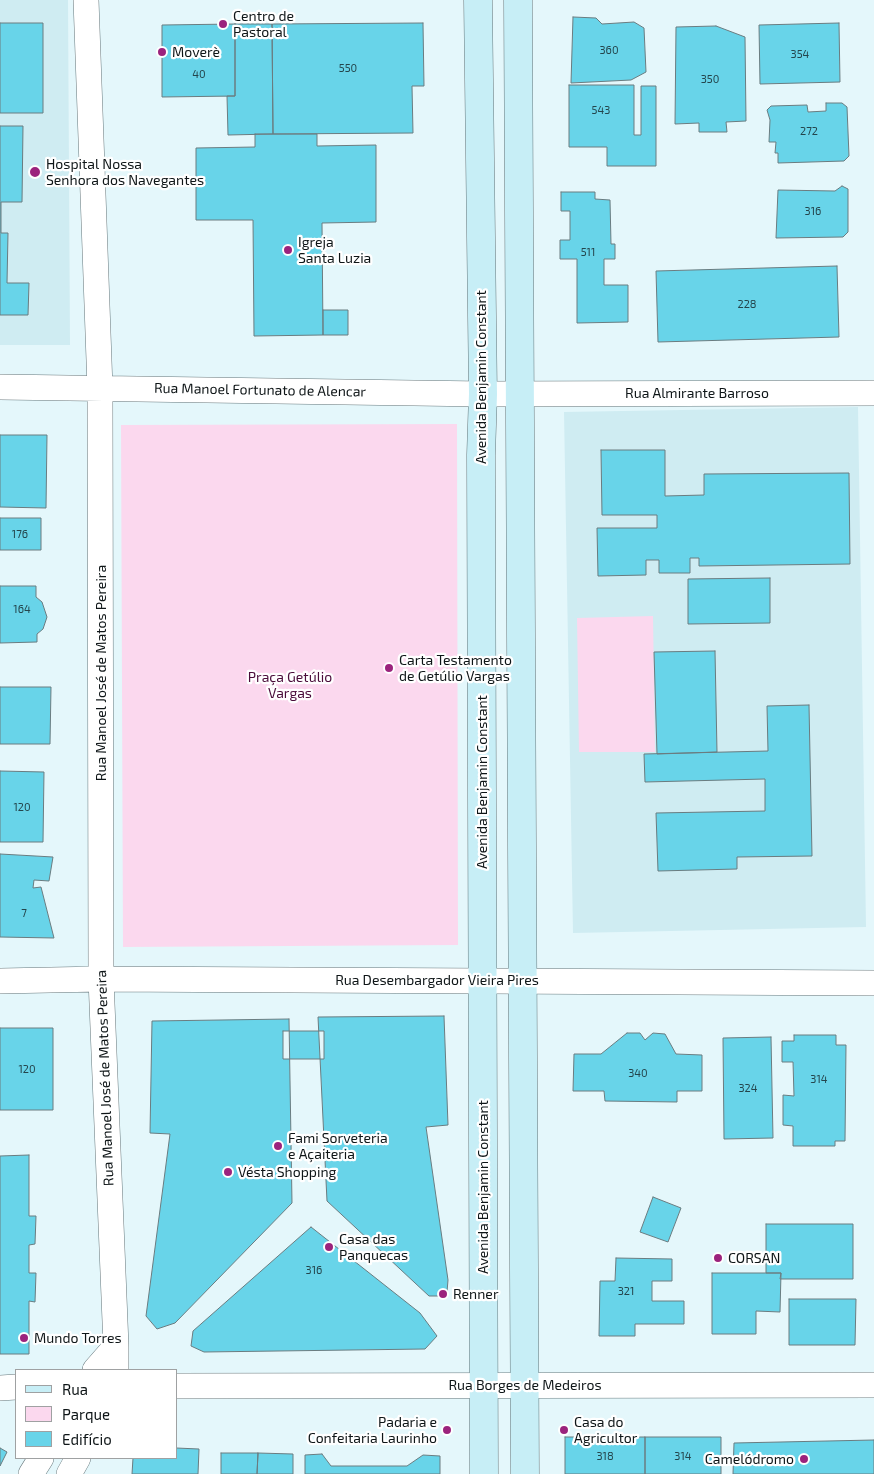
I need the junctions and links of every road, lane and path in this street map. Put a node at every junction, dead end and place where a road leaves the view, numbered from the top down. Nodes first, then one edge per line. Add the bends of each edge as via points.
1 (86, 0) edge
2 (478, 0) edge
3 (518, 0) edge
4 (0, 387) edge
5 (100, 388) junction
6 (520, 392) junction
7 (874, 393) edge
8 (484, 394) junction
9 (520, 674) junction
10 (481, 676) junction
11 (101, 979) junction
12 (482, 980) junction
13 (522, 981) junction
14 (0, 982) edge
15 (874, 983) edge
16 (116, 1358) edge
17 (97, 1369) edge
18 (484, 1385) junction
19 (524, 1385) junction
20 (874, 1385) edge
21 (178, 1386) edge
22 (0, 1388) edge
23 (15, 1388) edge
24 (40, 1459) edge
25 (77, 1459) edge
26 (32, 1474) edge
27 (69, 1474) edge
28 (484, 1474) edge
29 (525, 1474) edge

1 - 5 street, Rua Manoel José de Matos Pereira
2 - 8 main road, Avenida Benjamin Constant
3 - 6 main road
4 - 5 street, Rua Manoel Fortunato de Alencar
5 - 8 street, Rua Manoel Fortunato de Alencar
5 - 11 street, Rua Manoel José de Matos Pereira
6 - 7 street, Rua Almirante Barroso
6 - 8 street, Rua Manoel Fortunato de Alencar
6 - 9 main road
8 - 10 main road, Avenida Benjamin Constant
9 - 10 main road
9 - 13 main road
10 - 12 main road, Avenida Benjamin Constant
11 - 12 street, Rua Desembargador Vieira Pires
11 - 14 street, Rua Desembargador Vieira Pires
11 - 16 street, Rua Manoel José de Matos Pereira
12 - 13 street, Rua Desembargador Vieira Pires
12 - 18 main road, Avenida Benjamin Constant
13 - 15 street, Rua Desembargador Vieira Pires
13 - 19 main road
16 - 17 street, Rua Manoel José de Matos Pereira
18 - 19 street, Rua Borges de Medeiros
18 - 21 street, Rua Borges de Medeiros
18 - 28 main road, Avenida Benjamin Constant
19 - 20 street, Rua Borges de Medeiros
19 - 29 main road
22 - 23 street
24 - 26 street
25 - 27 street

